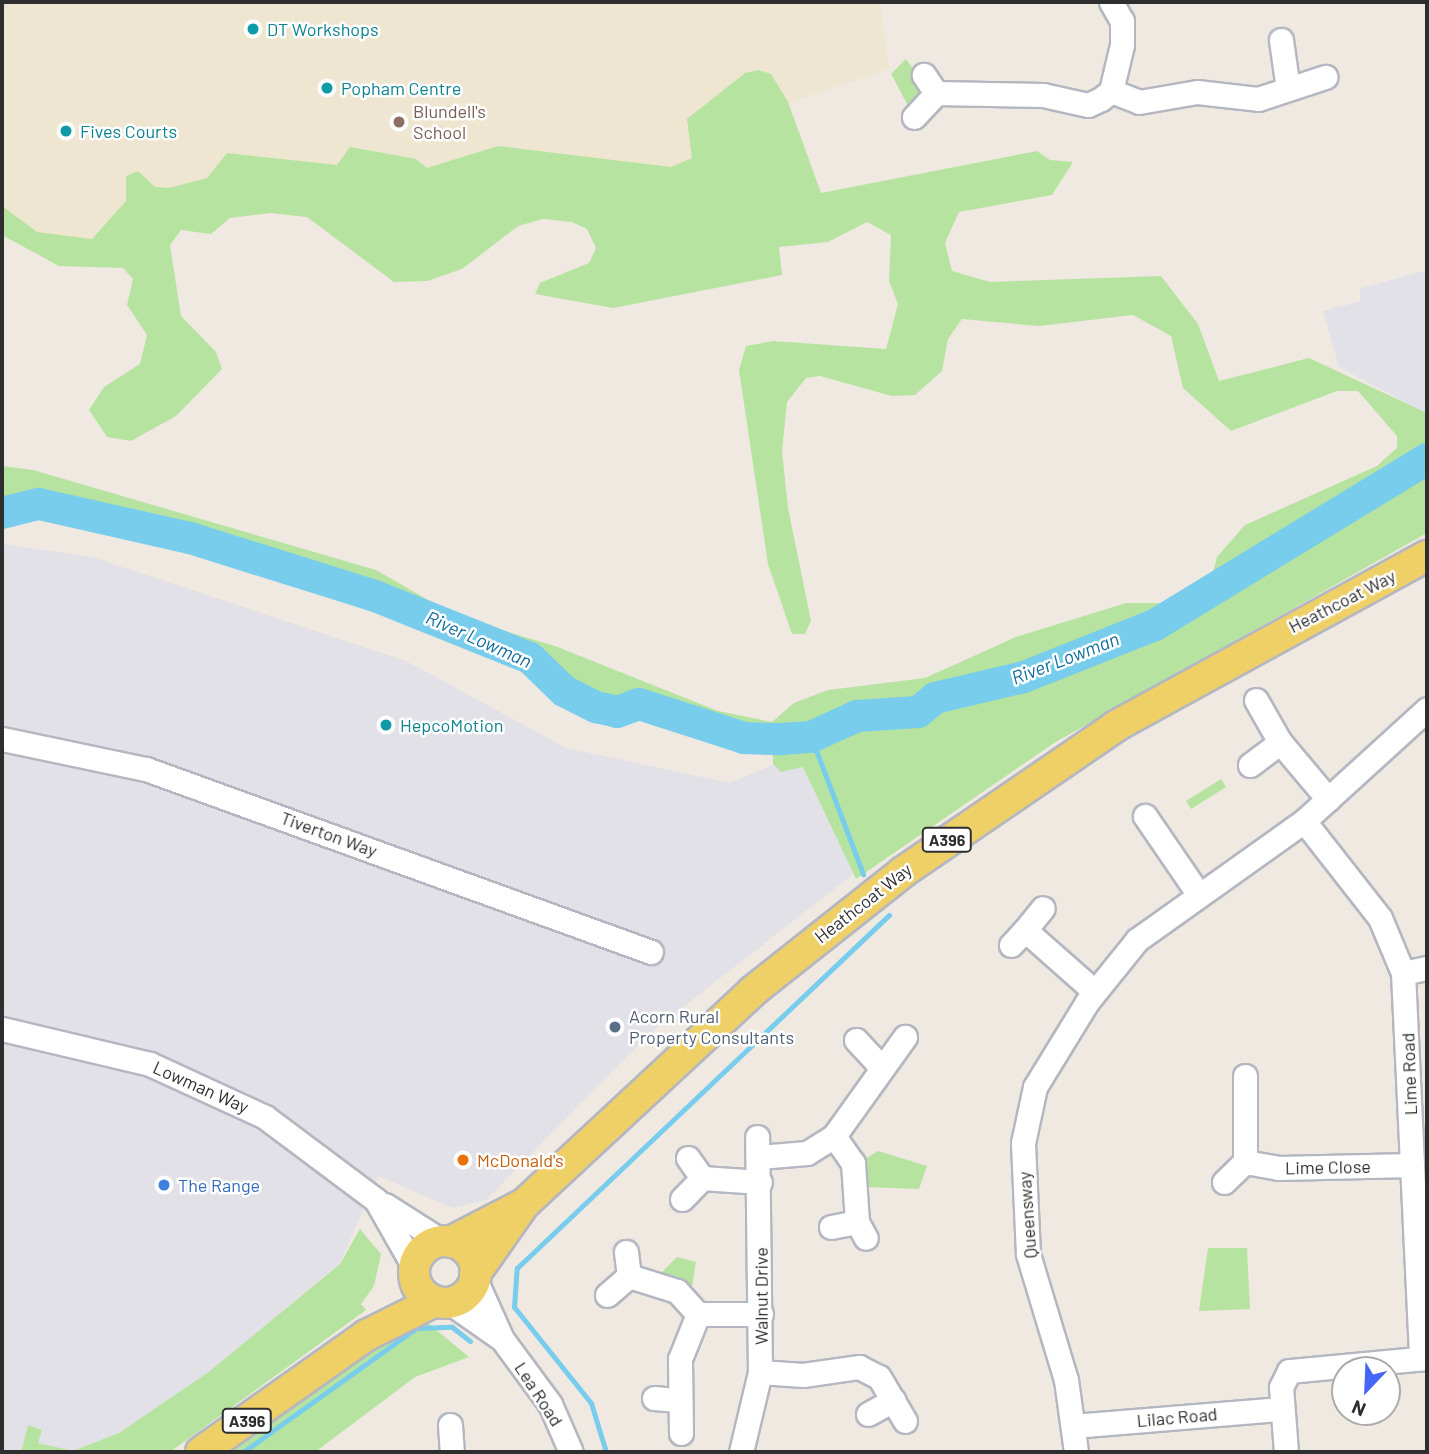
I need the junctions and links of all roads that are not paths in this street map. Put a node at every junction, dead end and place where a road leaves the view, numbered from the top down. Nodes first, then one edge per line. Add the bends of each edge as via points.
1 (1111, 2) edge
2 (1281, 40) dead end
3 (1325, 77) dead end
4 (1288, 89) junction
5 (1111, 91) junction
6 (914, 117) dead end
7 (1427, 556) edge
8 (1256, 700) dead end
9 (1427, 709) edge
10 (2, 739) edge
11 (1280, 742) junction
12 (1250, 765) dead end
13 (1328, 799) junction
14 (1145, 816) dead end
15 (1304, 821) junction
16 (1197, 892) junction
17 (1043, 908) dead end
18 (651, 953) dead end
19 (1427, 968) edge
20 (1403, 972) junction
21 (1094, 991) junction
22 (2, 1029) edge
23 (905, 1037) dead end
24 (856, 1040) dead end
25 (880, 1066) junction
26 (1245, 1076) dead end
27 (834, 1136) junction
28 (688, 1158) dead end
29 (1245, 1162) junction
30 (1417, 1166) edge
31 (702, 1178) junction
32 (760, 1182) junction
33 (1224, 1182) dead end
34 (682, 1199) dead end
35 (376, 1200) junction
36 (524, 1204) junction
37 (831, 1227) dead end
38 (446, 1242) junction
39 (626, 1252) dead end
40 (414, 1272) junction
41 (629, 1276) junction
42 (475, 1277) junction
43 (607, 1295) dead end
44 (442, 1302) junction
45 (698, 1314) junction
46 (761, 1314) junction
47 (367, 1335) junction
48 (502, 1339) junction
49 (1424, 1359) edge
50 (760, 1372) junction
51 (654, 1398) dead end
52 (678, 1400) junction
53 (893, 1400) junction
54 (1281, 1409) junction
55 (868, 1414) dead end
56 (905, 1421) dead end
57 (450, 1425) dead end
58 (1073, 1426) junction
59 (681, 1433) dead end
60 (201, 1452) edge
61 (452, 1452) edge
62 (571, 1452) edge
63 (741, 1452) edge
64 (1076, 1452) edge
65 (1286, 1452) edge

1 - 5 street via 1122,21 1122,45
2 - 4 street
3 - 4 street
4 - 5 street via 1258,99 1197,92 1139,102
5 - 6 street via 1088,105 1043,95 930,84
7 - 36 main road, Heathcoat Way / A396 via 1116,726 914,864 753,991
8 - 11 street
9 - 13 street, Queensway
10 - 18 street, Tiverton Way via 146,769
11 - 12 street
11 - 13 street
13 - 15 street, Queensway
14 - 16 street
15 - 16 street, Queensway
15 - 20 street, Lime Road via 1380,918
16 - 21 street, Queensway via 1137,940
17 - 21 street via 1018,938
19 - 20 street
20 - 30 street, Lime Road
21 - 58 street, Queensway via 1034,1087 1023,1143 1028,1254 1066,1380
22 - 35 street, Lowman Way via 108,1050 185,1078 265,1117
23 - 25 street
24 - 25 street
25 - 27 street
26 - 29 street
27 - 32 street, Walnut Drive via 807,1153 758,1147
27 - 37 street via 853,1164 861,1230
28 - 31 street
29 - 30 street, Lime Close via 1278,1168
29 - 33 street
30 - 49 street, Lime Road
31 - 32 street
31 - 34 street
32 - 46 street, Walnut Drive
35 - 38 street, Lowman Way
35 - 40 street, Lowman Way
36 - 38 main road, Heathcoat Way / A396
36 - 42 main road, Heathcoat Way / A396
38 - 40 main road via 424,1249
38 - 42 main road via 466,1250
39 - 41 street
40 - 44 main road
40 - 47 main road, A396
41 - 43 street
41 - 45 street via 677,1291
42 - 44 main road via 466,1295
42 - 48 street, Lea Road
44 - 47 main road, A396
44 - 48 street, Lea Road
45 - 46 street
45 - 52 street via 682,1344
46 - 50 street, Walnut Drive
47 - 60 main road, A396
48 - 62 street, Lea Road via 550,1404
49 - 54 street via 1298,1368 1282,1378
50 - 53 street via 803,1375 859,1367 879,1377
50 - 63 street, Walnut Drive
51 - 52 street
52 - 59 street
53 - 55 street
53 - 56 street
54 - 58 street, Lilac Road
54 - 65 street
57 - 61 street
58 - 64 street, Queensway

